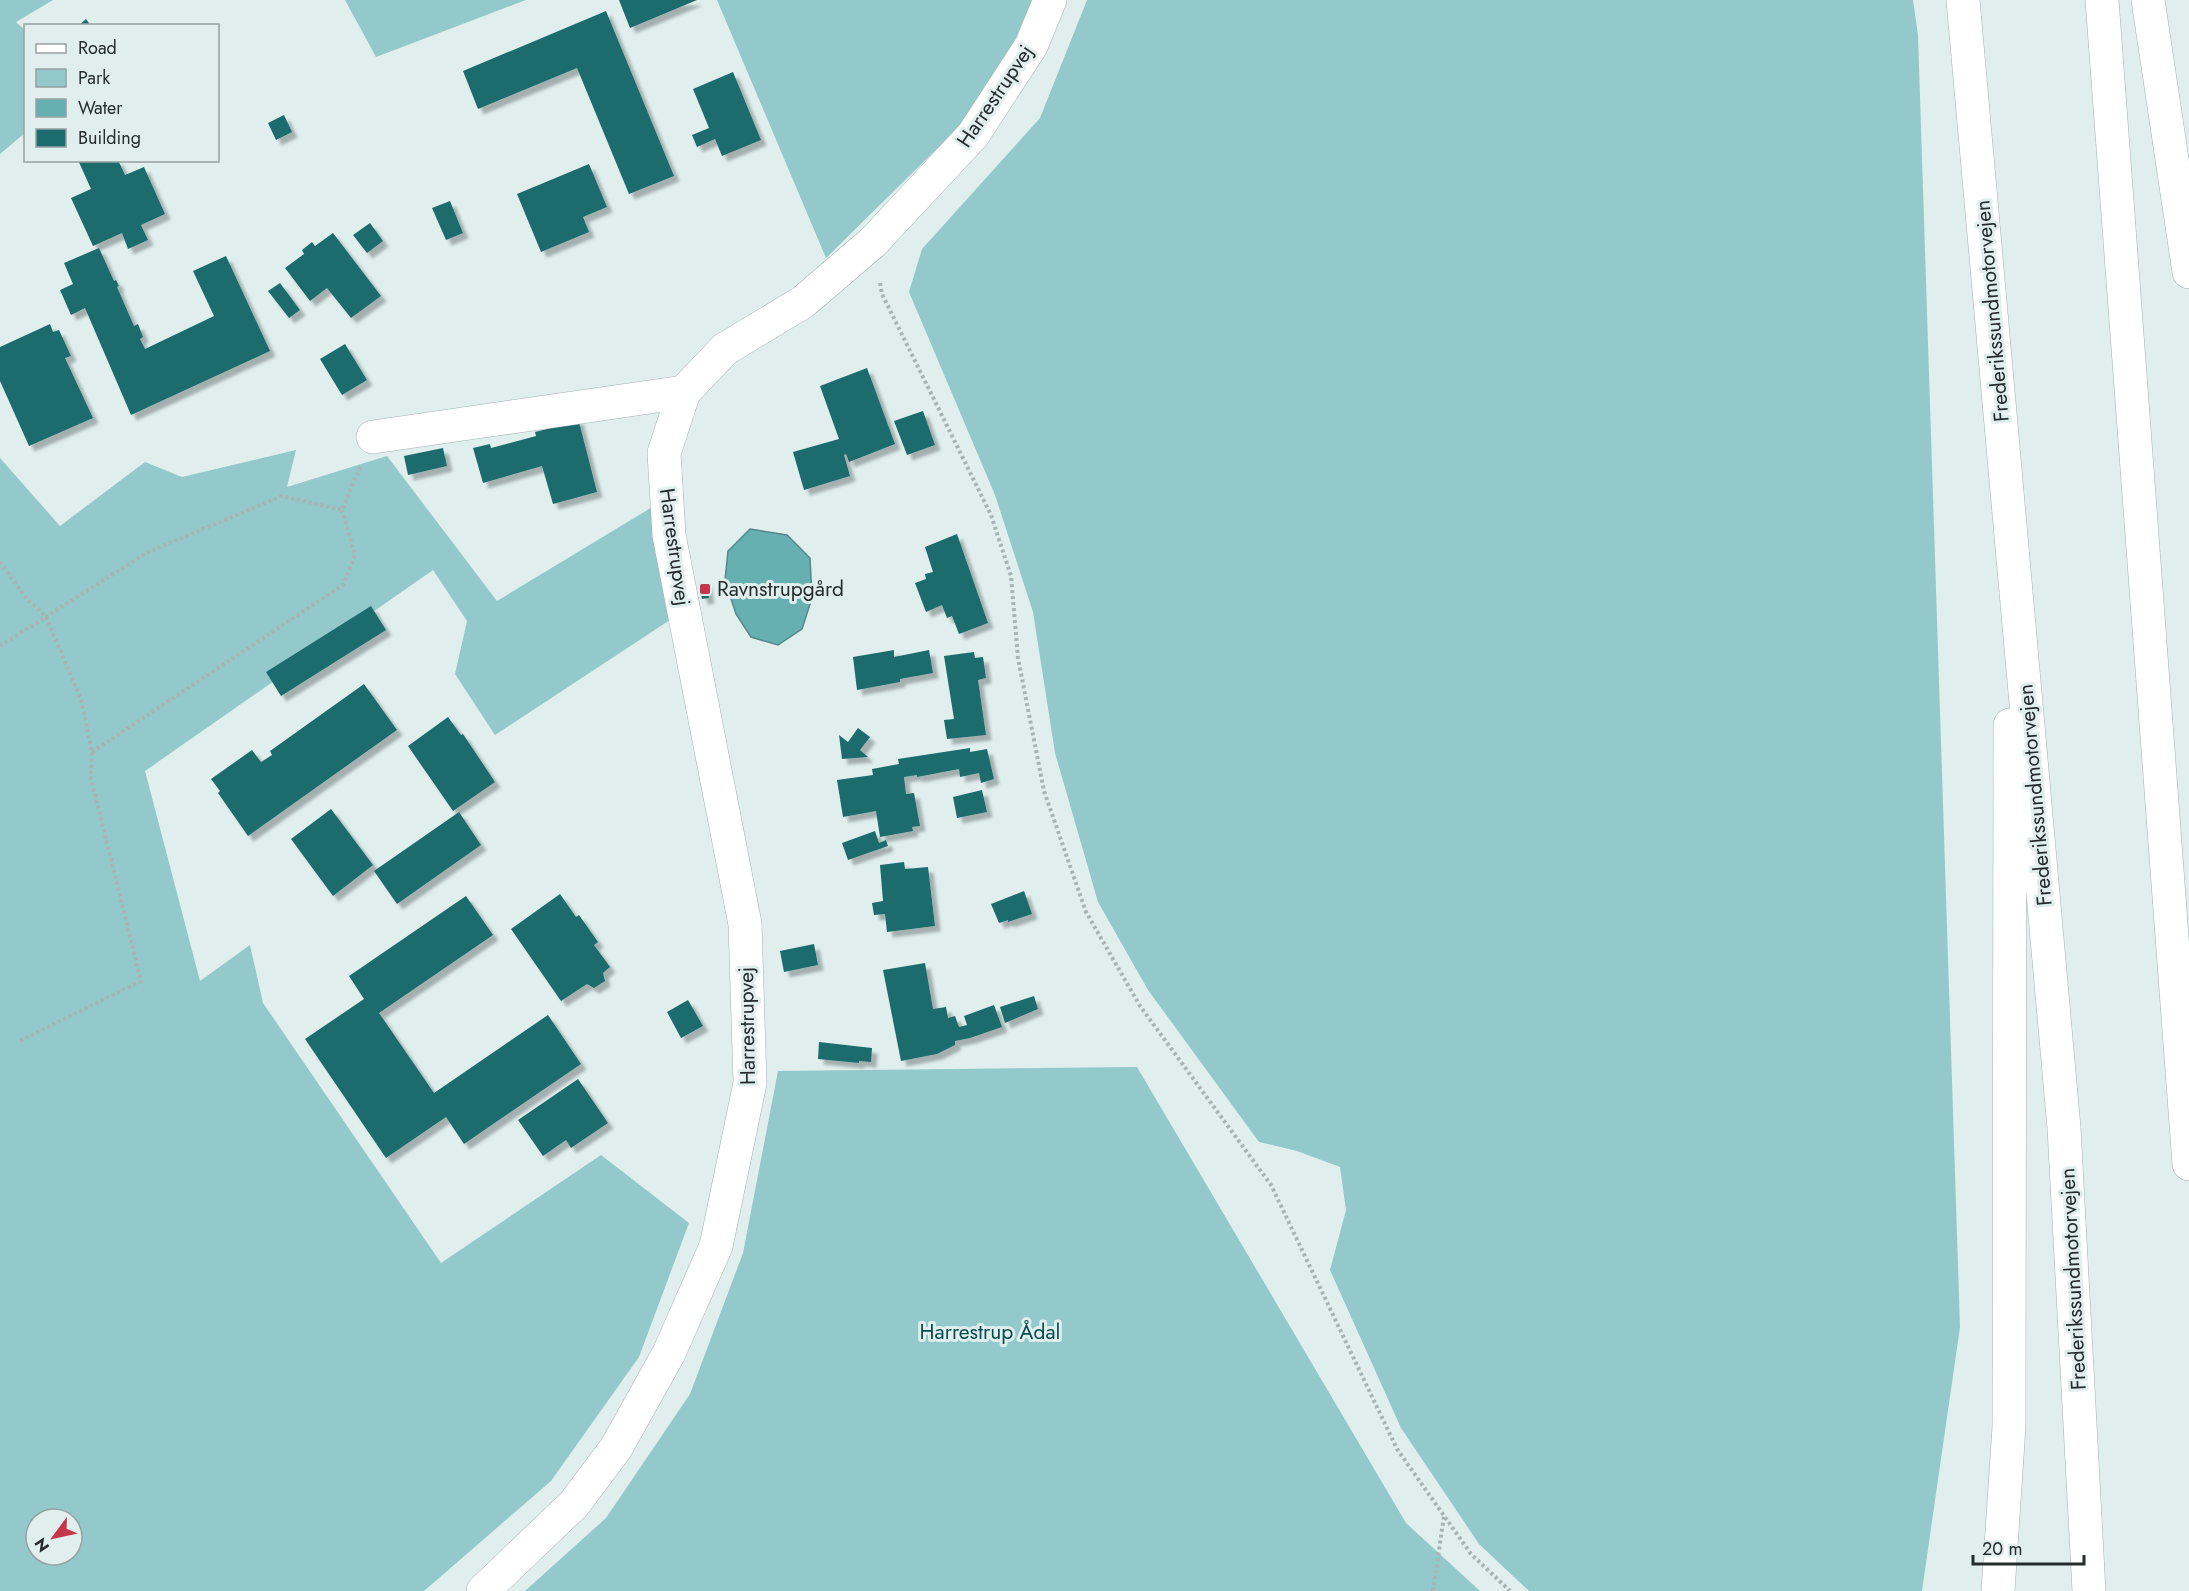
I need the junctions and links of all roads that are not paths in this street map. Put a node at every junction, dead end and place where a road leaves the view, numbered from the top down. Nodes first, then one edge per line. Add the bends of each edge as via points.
1 (1050, 0) edge
2 (1963, 0) edge
3 (2102, 0) edge
4 (2148, 0) edge
5 (2189, 272) edge
6 (684, 392) junction
7 (373, 437) road end
8 (2013, 537) junction
9 (2189, 1164) edge
10 (483, 1591) edge
11 (1998, 1591) edge
12 (2089, 1591) edge

1 - 6 main road, Harrestrupvej via 1031,46 973,135 873,242 803,302 724,349
2 - 8 main road, Frederikssundmotorvejen
3 - 9 main road
4 - 5 main road
6 - 7 main road
6 - 10 main road, Harrestrupvej via 664,453 669,535 745,924 750,1083 716,1246 669,1353 616,1448 574,1504
8 - 11 main road via 2009,1427
8 - 12 main road, Frederikssundmotorvejen via 2064,1128

